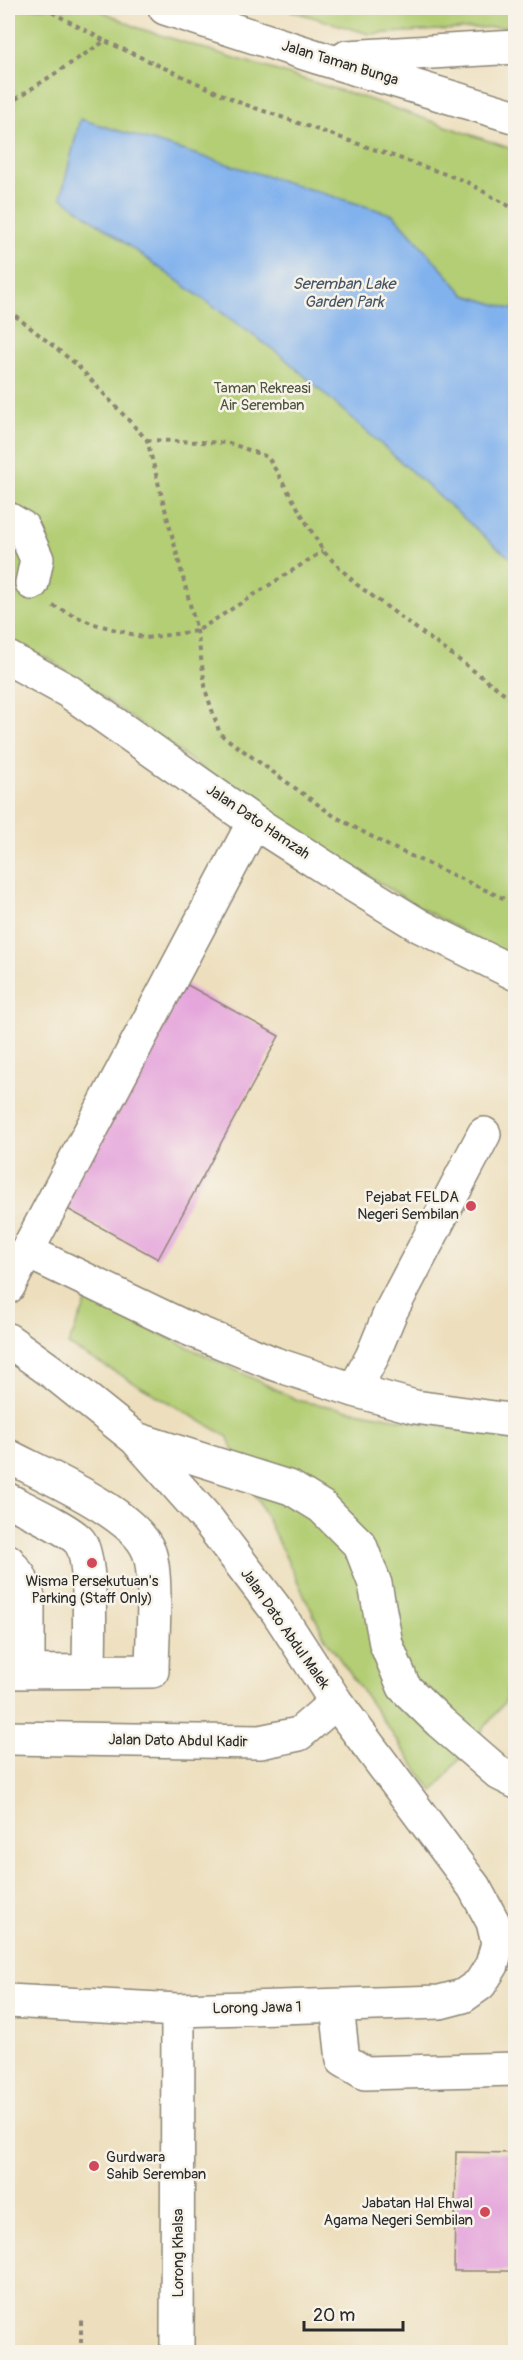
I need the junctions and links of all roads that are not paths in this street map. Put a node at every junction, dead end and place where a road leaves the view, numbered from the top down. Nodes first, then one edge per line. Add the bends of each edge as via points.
1 (165, 8) edge
2 (516, 47) edge
3 (317, 57) junction
4 (516, 117) edge
5 (8, 519) edge
6 (40, 594) road end
7 (8, 658) edge
8 (254, 822) junction
9 (516, 974) edge
10 (484, 1134) dead end
11 (26, 1251) junction
12 (8, 1287) edge
13 (8, 1340) edge
14 (354, 1390) junction
15 (516, 1421) edge
16 (136, 1438) junction
17 (8, 1456) edge
18 (8, 1500) edge
19 (8, 1561) edge
20 (89, 1671) junction
21 (18, 1672) edge
22 (336, 1702) junction
23 (8, 1738) edge
24 (516, 1782) edge
25 (492, 1965) joint
26 (8, 2001) edge
27 (337, 2006) junction
28 (178, 2010) junction
29 (516, 2069) edge
30 (177, 2352) edge

1 - 3 street, Jalan Taman Bunga
2 - 3 street
3 - 4 street, Jalan Taman Bunga
5 - 6 street via 22,528 37,559
7 - 8 street, Jalan Dato Hamzah via 68,691
8 - 9 street, Jalan Dato Hamzah via 420,926
8 - 11 street
10 - 14 street
11 - 12 street
11 - 14 street via 182,1326 258,1358
13 - 16 street, Jalan Dato Abdul Malek
14 - 15 street via 415,1407
16 - 22 street, Jalan Dato Abdul Malek via 207,1519 277,1611
16 - 24 street via 291,1488 322,1507 360,1545 375,1584 386,1644 404,1687 500,1774
17 - 20 street via 117,1514 137,1532 150,1552 152,1671
18 - 20 street via 80,1542 87,1563
19 - 21 street via 28,1596
20 - 21 street
22 - 23 street, Jalan Dato Abdul Kadir via 299,1734 260,1742
22 - 25 street, Jalan Dato Abdul Malek via 474,1887 494,1922 498,1943
25 - 27 street, Lorong Jawa 1 via 480,1984 463,1996 440,2002
26 - 28 street, Lorong Jawa 1
27 - 28 street, Lorong Jawa 1
27 - 29 street via 343,2060 365,2073
28 - 30 street, Lorong Khalsa

